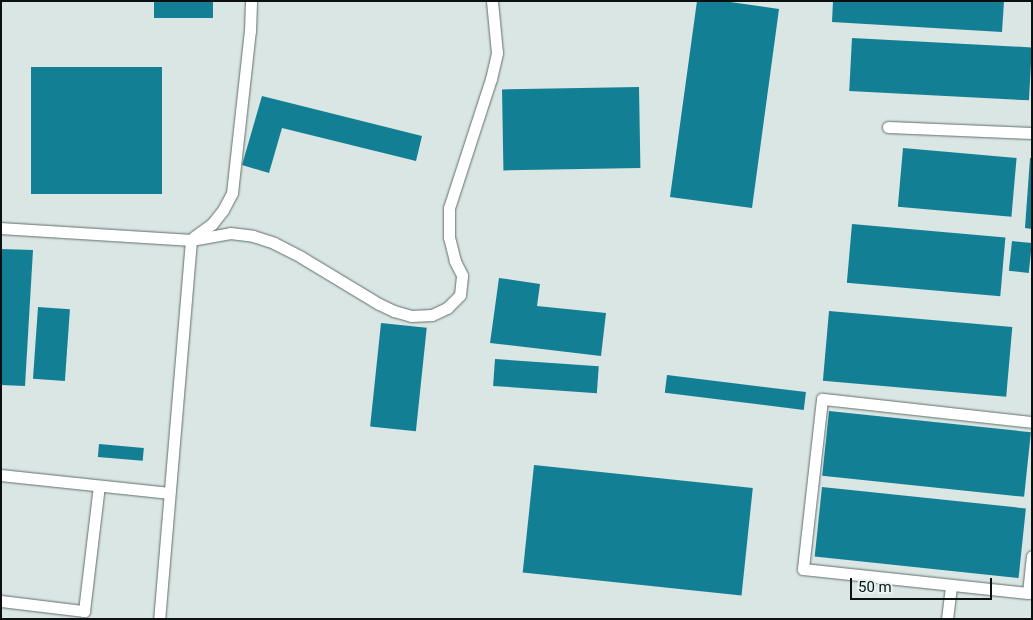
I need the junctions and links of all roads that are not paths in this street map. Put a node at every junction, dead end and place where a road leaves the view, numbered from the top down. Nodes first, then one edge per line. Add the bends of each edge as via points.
1 (251, 1) edge
2 (492, 1) edge
3 (888, 127) dead end
4 (1032, 133) edge
5 (1, 228) edge
6 (191, 240) junction
7 (1032, 422) edge
8 (1, 475) edge
9 (99, 486) junction
10 (169, 494) junction
11 (1032, 556) edge
12 (951, 585) junction
13 (1, 601) edge
14 (159, 619) edge
15 (947, 619) edge

1 - 6 lane via 232,193 212,224
2 - 6 lane via 496,53 449,208 449,237 462,275 460,295 447,308 432,315 411,316 394,311 301,257 253,236 230,233
3 - 4 lane
5 - 6 lane
6 - 10 lane
7 - 12 lane via 822,399 803,569
8 - 9 lane
9 - 10 lane
9 - 13 lane via 84,611
10 - 14 lane
11 - 12 lane via 1028,593
12 - 15 lane

